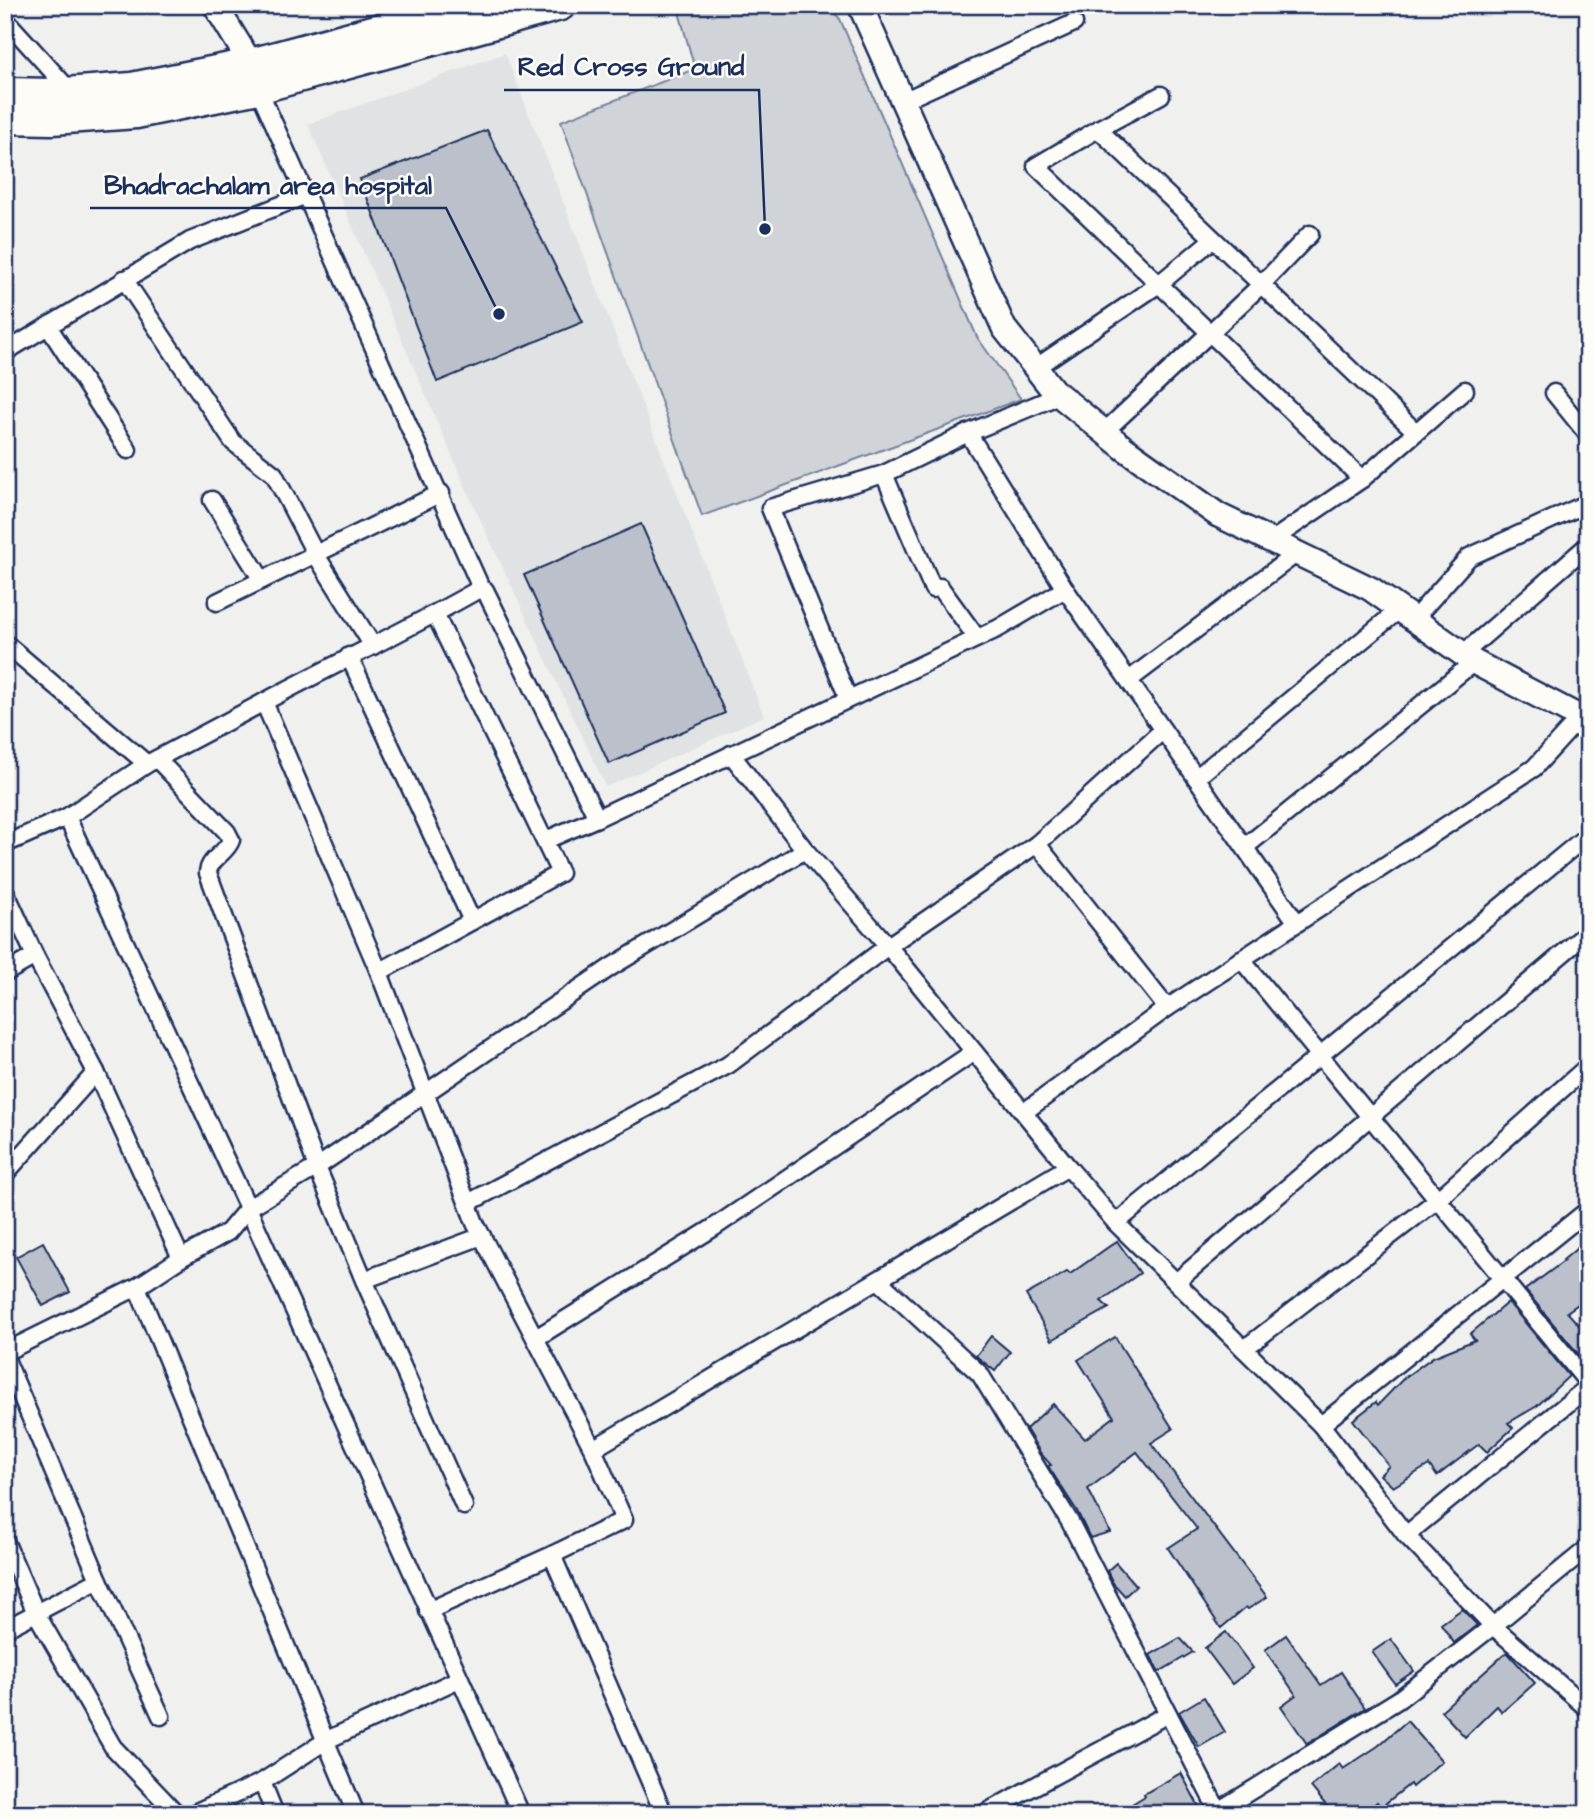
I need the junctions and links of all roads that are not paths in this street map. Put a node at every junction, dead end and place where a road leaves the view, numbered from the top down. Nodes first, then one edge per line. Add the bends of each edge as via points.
1 (215, 5) edge
2 (469, 5) edge
3 (560, 5) edge
4 (860, 5) edge
5 (5, 19) edge
6 (1074, 23) dead end
7 (255, 76) junction
8 (71, 92) junction
9 (5, 93) edge
10 (1161, 95) dead end
11 (903, 101) junction
12 (5, 118) edge
13 (1098, 129) junction
14 (306, 195) junction
15 (1310, 234) dead end
16 (1213, 239) junction
17 (124, 279) junction
18 (1159, 284) junction
19 (1261, 285) junction
20 (48, 326) junction
21 (1210, 333) junction
22 (5, 352) edge
23 (1035, 368) junction
24 (1465, 390) dead end
25 (1555, 393) dead end
26 (1060, 395) junction
27 (1104, 432) junction
28 (1416, 432) junction
29 (968, 433) junction
30 (1588, 435) edge
31 (128, 450) dead end
32 (884, 474) junction
33 (1362, 479) junction
34 (441, 493) junction
35 (212, 500) dead end
36 (1588, 503) edge
37 (1271, 541) junction
38 (1588, 545) edge
39 (1297, 553) junction
40 (316, 555) junction
41 (262, 580) junction
42 (481, 588) junction
43 (1065, 589) junction
44 (217, 602) dead end
45 (435, 614) junction
46 (1407, 614) junction
47 (977, 638) junction
48 (5, 643) edge
49 (373, 646) junction
50 (349, 656) junction
51 (1468, 658) junction
52 (1129, 680) junction
53 (848, 698) junction
54 (264, 702) junction
55 (1585, 718) edge
56 (1163, 730) junction
57 (731, 754) junction
58 (152, 762) junction
59 (1196, 778) junction
60 (67, 817) junction
61 (597, 818) junction
62 (1588, 835) edge
63 (546, 840) junction
64 (5, 844) edge
65 (1037, 844) junction
66 (1245, 847) junction
67 (804, 850) junction
68 (5, 891) edge
69 (472, 921) junction
70 (1297, 923) junction
71 (1588, 932) edge
72 (888, 946) junction
73 (35, 956) junction
74 (1241, 959) junction
75 (379, 972) junction
76 (5, 973) edge
77 (1167, 1008) junction
78 (974, 1052) junction
79 (1319, 1055) junction
80 (1588, 1066) edge
81 (96, 1072) junction
82 (427, 1093) junction
83 (1024, 1112) junction
84 (1371, 1118) junction
85 (317, 1167) junction
86 (1068, 1167) junction
87 (5, 1174) edge
88 (1437, 1200) junction
89 (468, 1203) junction
90 (248, 1208) junction
91 (1588, 1210) edge
92 (1116, 1223) junction
93 (482, 1236) junction
94 (181, 1258) junction
95 (1503, 1278) junction
96 (364, 1280) junction
97 (878, 1280) junction
98 (1176, 1282) junction
99 (137, 1287) junction
100 (536, 1338) junction
101 (1244, 1349) junction
102 (5, 1354) edge
103 (1588, 1385) edge
104 (1321, 1425) junction
105 (593, 1449) junction
106 (464, 1506) dead end
107 (1406, 1535) junction
108 (5, 1541) edge
109 (1588, 1548) edge
110 (552, 1555) junction
111 (99, 1580) junction
112 (428, 1611) junction
113 (36, 1613) junction
114 (1493, 1626) junction
115 (5, 1629) edge
116 (459, 1679) junction
117 (1588, 1709) edge
118 (1168, 1714) junction
119 (161, 1716) dead end
120 (327, 1740) junction
121 (261, 1782) junction
122 (1216, 1813) edge
123 (177, 1814) edge
124 (192, 1814) edge
125 (275, 1814) edge
126 (356, 1814) edge
127 (522, 1814) edge
128 (664, 1814) edge
129 (983, 1814) edge

1 - 7 street
2 - 7 highway
3 - 7 highway
4 - 11 street
5 - 8 street
6 - 11 street
7 - 8 highway
7 - 12 highway via 136,113
7 - 14 street
8 - 9 highway
10 - 13 street
11 - 23 street via 1004,328
13 - 16 street
13 - 18 street via 1036,166
14 - 17 street via 190,241
14 - 34 street
15 - 19 street
16 - 18 street
16 - 19 street
17 - 20 street
17 - 40 street via 233,442 274,474
18 - 21 street
18 - 23 street
19 - 21 street
19 - 28 street
20 - 22 street
20 - 31 street
21 - 27 street
21 - 33 street
23 - 26 street
24 - 28 street
25 - 30 street
26 - 27 street
26 - 29 street
27 - 37 street via 1218,514
28 - 33 street
29 - 32 street
29 - 43 street
32 - 47 street via 933,589 940,587
32 - 53 street via 770,509
33 - 37 street
34 - 40 street
34 - 42 street
35 - 41 street
36 - 46 street via 1469,557
37 - 39 street
38 - 51 street
39 - 46 street via 1371,589
39 - 52 street
40 - 41 street
40 - 49 street
41 - 44 street
42 - 45 street
42 - 61 street
43 - 47 street
43 - 52 street
45 - 49 street
45 - 63 street
46 - 51 street
46 - 59 street
47 - 53 street
48 - 58 street
49 - 50 street
50 - 54 street
50 - 69 street
51 - 55 street
51 - 66 street
52 - 56 street
53 - 57 street
54 - 58 street
54 - 75 street
55 - 70 street via 1534,768
56 - 59 street
56 - 65 street
57 - 61 street
57 - 67 street
58 - 60 street
58 - 85 street via 231,839 229,847 209,865 208,873
59 - 66 street
60 - 64 street
60 - 90 street
61 - 63 street
62 - 79 street
63 - 69 street via 560,873
65 - 72 street
65 - 77 street
66 - 70 street
67 - 72 street
67 - 82 street via 611,967
68 - 73 street
69 - 75 street
70 - 74 street
71 - 84 street
72 - 78 street
72 - 89 street via 727,1065
73 - 76 street
73 - 81 street
74 - 77 street
74 - 79 street
75 - 82 street
77 - 83 street
78 - 83 street
78 - 100 street via 713,1228
79 - 84 street
79 - 92 street
80 - 88 street
81 - 87 street
81 - 94 street
82 - 85 street
82 - 89 street
83 - 86 street
84 - 88 street
84 - 98 street
85 - 90 street
85 - 96 street
86 - 92 street
86 - 97 street
88 - 95 street
88 - 101 street
89 - 93 street
90 - 94 street via 228,1232
90 - 112 street
91 - 95 street
92 - 98 street
93 - 96 street
93 - 100 street
94 - 99 street
95 - 103 street
95 - 104 street
96 - 106 street
97 - 105 street
97 - 118 street via 980,1374 1070,1522
98 - 101 street
99 - 102 street
99 - 120 street
100 - 105 street
101 - 104 street
102 - 111 street
103 - 107 street
104 - 107 street
105 - 110 street via 624,1520
107 - 114 street
108 - 113 street
109 - 114 street
110 - 112 street
110 - 128 street
111 - 113 street
111 - 119 street
112 - 116 street
113 - 115 street
113 - 123 street via 113,1747
114 - 117 street
114 - 122 street via 1398,1700
116 - 120 street
116 - 127 street
118 - 122 street
118 - 129 street
120 - 121 street
120 - 126 street
121 - 124 street
121 - 125 street

